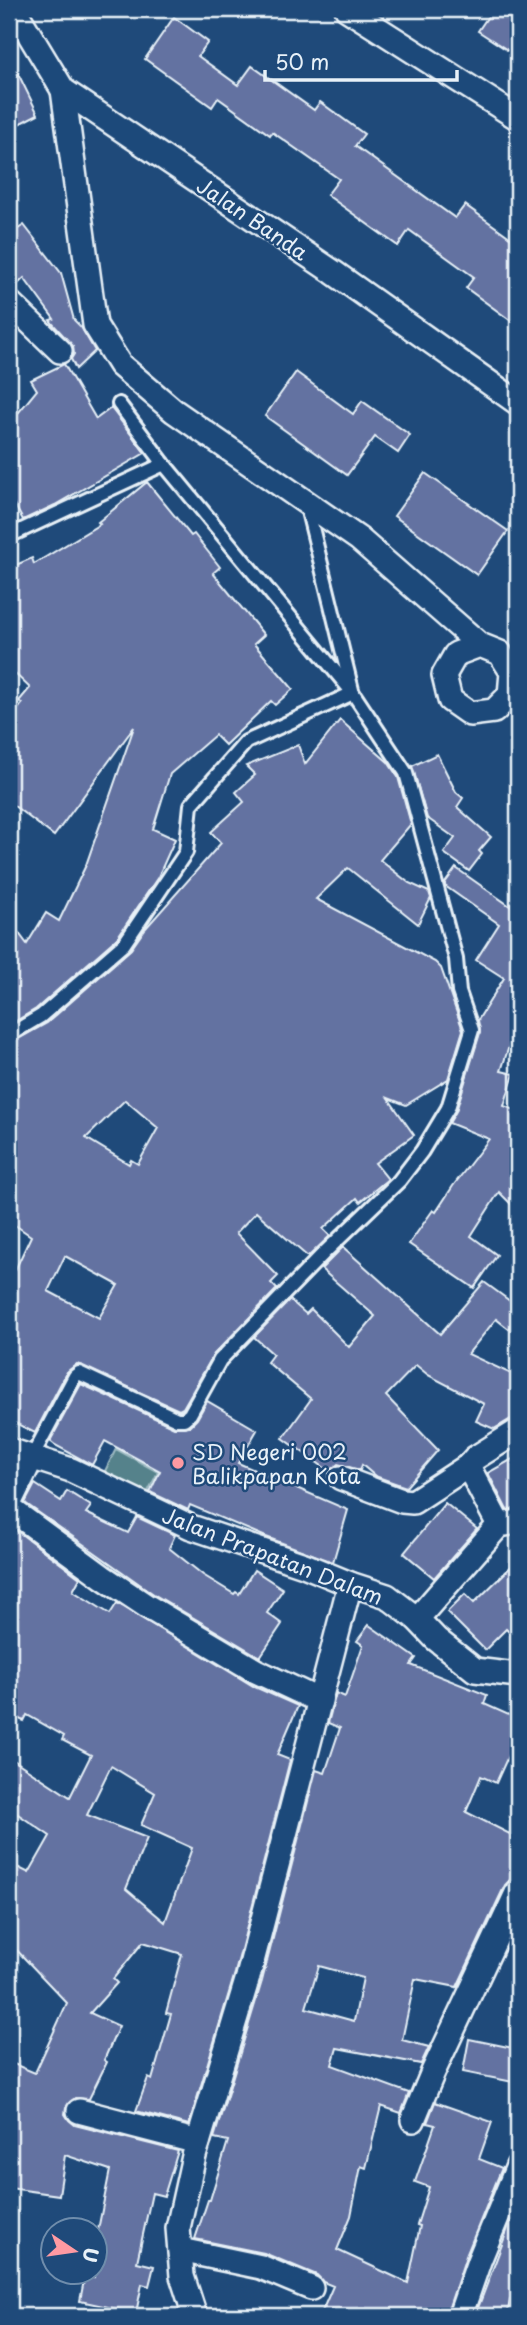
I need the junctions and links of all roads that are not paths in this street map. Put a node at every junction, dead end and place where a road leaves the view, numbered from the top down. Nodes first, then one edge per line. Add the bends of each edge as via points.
1 (14, 9) edge
2 (347, 9) edge
3 (63, 90) junction
4 (518, 118) edge
5 (9, 302) edge
6 (60, 351) dead end
7 (119, 404) dead end
8 (518, 404) edge
9 (164, 464) junction
10 (305, 502) junction
11 (9, 536) edge
12 (480, 645) dead end
13 (353, 693) junction
14 (9, 1035) edge
15 (518, 1431) edge
16 (9, 1450) edge
17 (32, 1457) junction
18 (468, 1466) junction
19 (341, 1478) dead end
20 (9, 1506) edge
21 (509, 1524) edge
22 (351, 1584) junction
23 (417, 1619) junction
24 (518, 1675) edge
25 (320, 1701) junction
26 (518, 1891) edge
27 (79, 2111) dead end
28 (413, 2120) dead end
29 (198, 2142) junction
30 (518, 2166) edge
31 (180, 2250) junction
32 (310, 2288) dead end
33 (195, 2316) edge
34 (460, 2316) edge

1 - 3 street, Jalan Banda
2 - 4 street
3 - 8 street, Jalan Banda via 333,272
3 - 10 street via 95,325 120,365 174,411
5 - 6 street
7 - 9 lane
9 - 11 lane
9 - 13 lane
10 - 12 street via 359,539
10 - 13 lane
13 - 14 lane via 246,742 191,805 187,852 124,944 41,1016
13 - 17 lane via 407,773 456,959 459,992 472,1030 448,1108 399,1181 220,1360 187,1417 177,1419 79,1373
15 - 18 street
16 - 17 street, Jalan Prapatan Dalam
17 - 20 street
17 - 22 street, Jalan Prapatan Dalam via 71,1470 191,1527
18 - 19 street via 413,1502
18 - 21 street
20 - 25 street via 148,1607 256,1671
21 - 23 street
22 - 23 street, Jalan Prapatan Dalam via 387,1596
22 - 25 street
23 - 24 street, Jalan Prapatan Dalam via 475,1670
25 - 29 street via 248,1977
26 - 28 street
27 - 29 street
29 - 31 street via 178,2228
30 - 34 street
31 - 32 street via 261,2267
31 - 33 street via 182,2276

